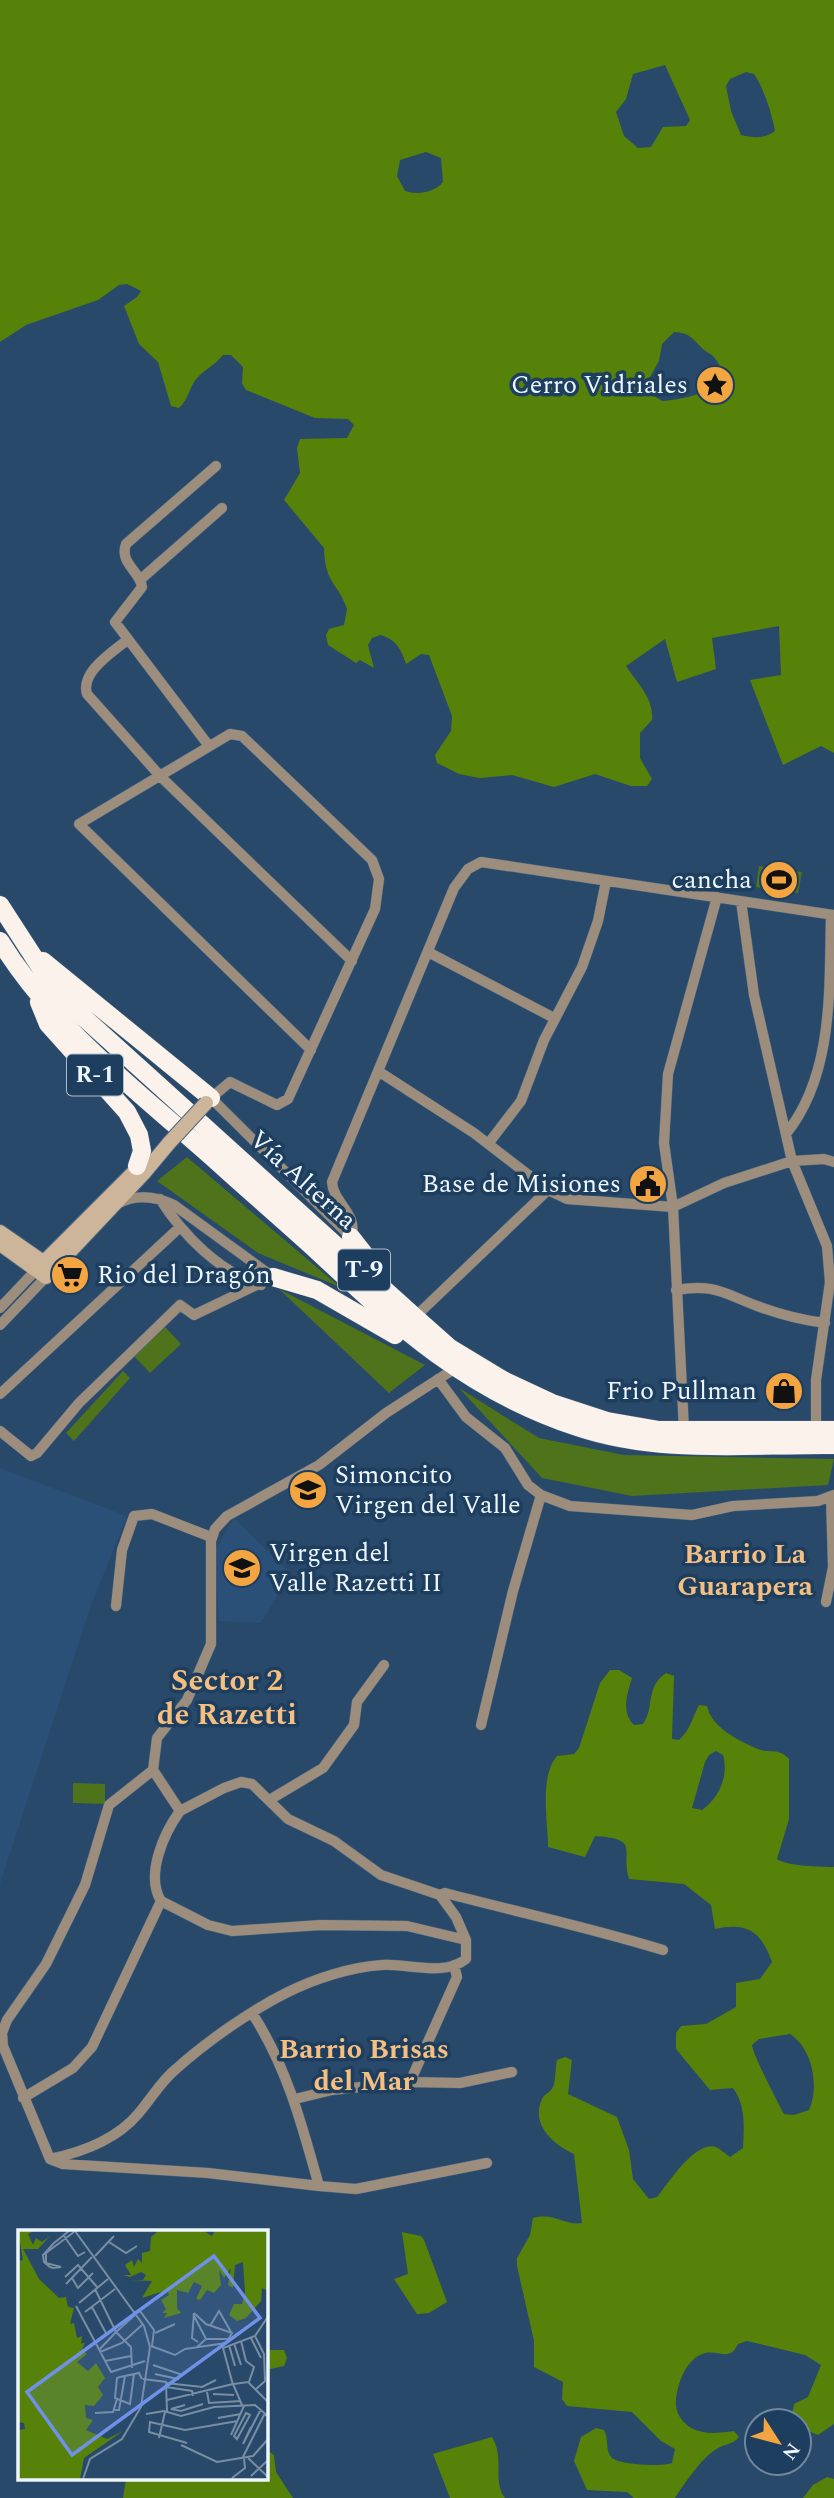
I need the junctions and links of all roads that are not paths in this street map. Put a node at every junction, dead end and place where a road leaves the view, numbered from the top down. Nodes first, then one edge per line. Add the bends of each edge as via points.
1 (216, 466) dead end
2 (222, 508) dead end
3 (141, 579) junction
4 (127, 640) junction
5 (209, 746) junction
6 (161, 777) junction
7 (606, 881) junction
8 (717, 897) junction
9 (741, 901) junction
10 (0, 905) edge
11 (833, 915) edge
12 (0, 941) edge
13 (25, 943) junction
14 (428, 953) junction
15 (352, 961) junction
16 (34, 989) junction
17 (554, 1018) junction
18 (311, 1050) junction
19 (829, 1064) edge
20 (378, 1071) junction
21 (209, 1101) junction
22 (786, 1133) junction
23 (488, 1144) junction
24 (164, 1147) junction
25 (792, 1161) junction
26 (834, 1162) edge
27 (137, 1166) junction
28 (548, 1190) junction
29 (160, 1199) junction
30 (113, 1207) junction
31 (673, 1207) junction
32 (179, 1228) junction
33 (351, 1237) junction
34 (1, 1238) edge
35 (45, 1270) junction
36 (267, 1281) junction
37 (677, 1290) junction
38 (0, 1308) edge
39 (415, 1317) junction
40 (825, 1323) junction
41 (0, 1325) edge
42 (446, 1371) junction
43 (0, 1394) edge
44 (825, 1429) edge
45 (684, 1430) junction
46 (0, 1431) edge
47 (834, 1445) edge
48 (541, 1495) junction
49 (832, 1496) edge
50 (211, 1537) junction
51 (826, 1602) dead end
52 (116, 1606) dead end
53 (384, 1665) dead end
54 (481, 1725) dead end
55 (153, 1770) junction
56 (271, 1799) junction
57 (180, 1811) junction
58 (440, 1895) junction
59 (161, 1902) junction
60 (466, 1940) junction
61 (663, 1950) dead end
62 (454, 1965) junction
63 (252, 2013) junction
64 (512, 2073) dead end
65 (410, 2082) junction
66 (23, 2098) junction
67 (295, 2099) junction
68 (50, 2159) junction
69 (487, 2163) dead end
70 (319, 2186) junction

1 - 3 street via 126,544 125,559
2 - 3 street
3 - 4 street via 139,595 115,622
4 - 5 street
4 - 6 street via 94,670 86,691
5 - 6 street
5 - 15 street via 230,734 242,736 375,864 379,878 375,909
6 - 15 street
6 - 18 street via 79,824
7 - 8 street
7 - 14 street via 476,864 454,888
7 - 17 street via 588,954
8 - 9 street
8 - 31 street via 668,1074 664,1143
9 - 11 street
9 - 22 street via 754,995
10 - 13 highway, Vía Alterna / T-9
11 - 19 street
12 - 16 highway, Vía Alterna / T-9
13 - 21 highway, T-9
13 - 39 highway, Vía Alterna / T-9 via 70,1005
14 - 17 street
14 - 20 street
15 - 18 street
16 - 27 highway, R-1 via 48,1024 127,1112 142,1151
16 - 42 highway, Vía Alterna / T-9 via 85,1044
17 - 23 street via 521,1101
18 - 21 street via 281,1105 230,1082
19 - 22 street via 801,1117
20 - 23 street
20 - 33 street via 332,1182 351,1220
21 - 24 main road, bridge
21 - 33 street
22 - 25 street
23 - 28 street
24 - 27 main road
24 - 30 main road
25 - 26 street
25 - 31 street via 724,1183
25 - 40 street via 827,1246 830,1282
27 - 35 main road
28 - 31 street via 567,1199
28 - 39 street
29 - 30 street via 128,1199
29 - 32 street
29 - 36 street, T-9 via 189,1214
30 - 35 main road
31 - 37 street
32 - 36 street via 230,1271
32 - 43 street
33 - 39 highway
34 - 35 main road
35 - 38 street
35 - 41 street
36 - 42 highway, T-9 via 317,1290
36 - 46 street via 194,1315 180,1305 79,1403 31,1457
37 - 40 street via 722,1290 757,1306
37 - 45 street
39 - 45 highway, Vía Alterna / T-9 via 472,1362 552,1403 607,1421
40 - 44 street via 816,1381
42 - 47 highway, Vía Alterna / T-9 via 578,1428 630,1441 702,1446
42 - 48 street via 460,1411 502,1443 521,1478
42 - 50 street via 319,1465 227,1516
44 - 45 highway, Vía Alterna / T-9
48 - 49 street via 570,1506 692,1514
48 - 54 street
49 - 51 street via 833,1567
50 - 52 street via 152,1514 134,1516 122,1550
50 - 55 street via 211,1644 187,1700 157,1738
53 - 56 street via 357,1702 354,1725 323,1768
55 - 57 street
55 - 66 street via 108,1805 85,1885 46,1964 7,2020 3,2046
56 - 57 street via 252,1784 241,1782
56 - 58 street via 288,1819 334,1841 381,1875
57 - 59 street via 162,1844 155,1880
58 - 60 street
58 - 61 street via 585,1927
59 - 60 street via 208,1926 232,1931 407,1926
59 - 66 street via 92,2047 73,2068
60 - 62 street via 466,1959
62 - 63 street via 349,1970 286,1993
62 - 65 street via 457,1977
63 - 67 street via 272,2045
63 - 68 street via 174,2069 136,2117 111,2136 93,2147
64 - 65 street via 460,2083
65 - 67 street
66 - 68 street
67 - 70 street
68 - 70 street via 63,2164
69 - 70 street via 356,2189

